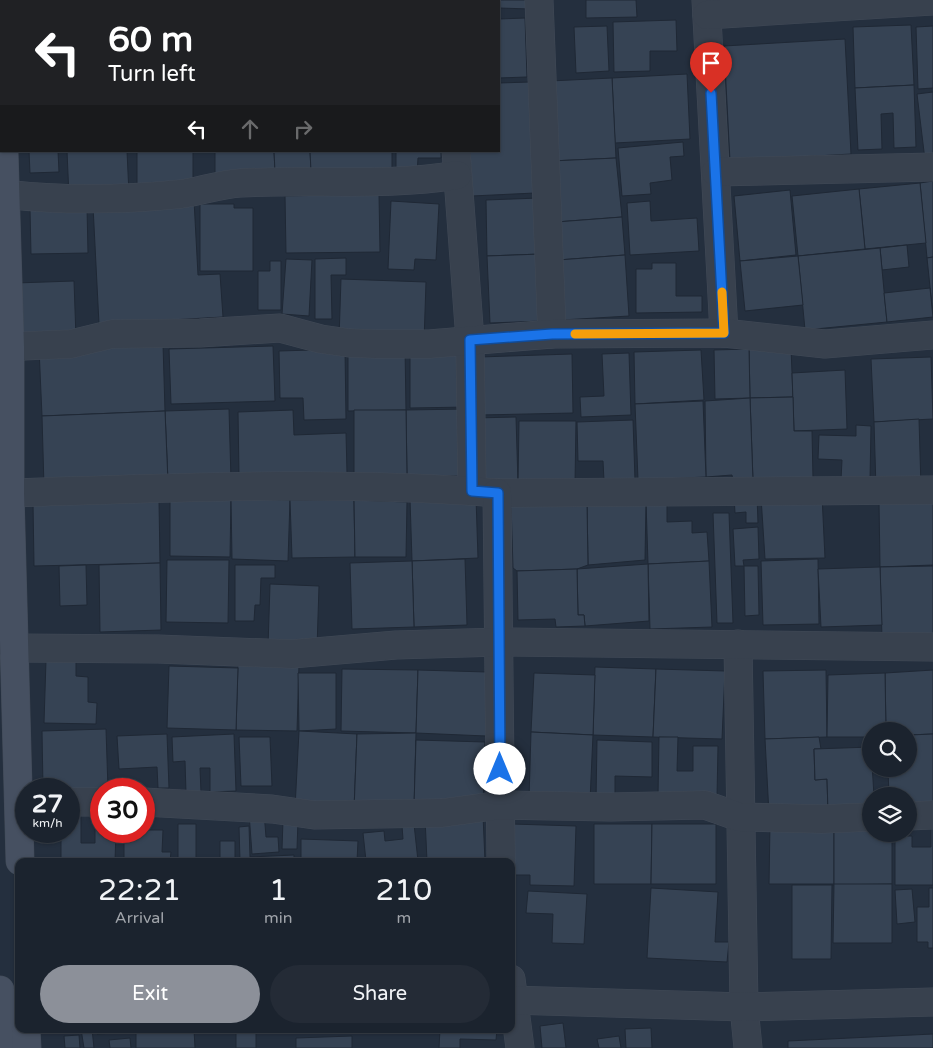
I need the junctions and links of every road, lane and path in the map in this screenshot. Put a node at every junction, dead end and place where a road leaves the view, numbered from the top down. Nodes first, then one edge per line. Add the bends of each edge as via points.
1 (539, 0) edge
2 (933, 1) edge
3 (707, 7) edge
4 (4, 152) edge
5 (456, 163) edge
6 (933, 167) edge
7 (716, 172) junction
8 (4, 194) junction
9 (724, 333) junction
10 (552, 334) junction
11 (933, 335) edge
12 (470, 340) junction
13 (5, 347) edge
14 (933, 490) edge
15 (485, 492) junction
16 (10, 493) junction
17 (500, 642) junction
18 (738, 644) junction
19 (933, 646) edge
20 (13, 648) junction
21 (21, 778) edge
22 (155, 803) edge
23 (501, 805) junction
24 (933, 815) edge
25 (917, 816) edge
26 (739, 817) junction
27 (862, 817) edge
28 (21, 843) edge
29 (20, 858) edge
30 (501, 858) edge
31 (0, 990) edge
32 (515, 993) edge
33 (933, 1002) edge
34 (744, 1007) junction
35 (515, 1014) edge
36 (12, 1041) edge
37 (520, 1048) edge
38 (748, 1048) edge

1 - 10 street
2 - 3 street
3 - 7 street
4 - 8 main road
5 - 8 street via 423,181 238,183 182,194 100,200
5 - 12 street
6 - 7 street
7 - 9 street
8 - 13 main road
9 - 10 street
9 - 11 street via 826,344
10 - 12 street
12 - 13 street via 429,344 349,343 280,328 112,334 71,344
12 - 15 street
13 - 16 main road
14 - 15 street
15 - 16 street via 439,488 211,486
15 - 17 street
16 - 20 main road
17 - 18 street
17 - 20 street via 396,645 292,654
17 - 23 street
18 - 19 street
18 - 26 street
20 - 21 main road
22 - 23 street via 272,808 314,815 442,814
23 - 26 street via 705,805
23 - 30 street
24 - 25 street
26 - 27 street
26 - 34 street
28 - 29 main road
31 - 36 main road
32 - 34 street
33 - 34 street
34 - 38 street
35 - 37 street

